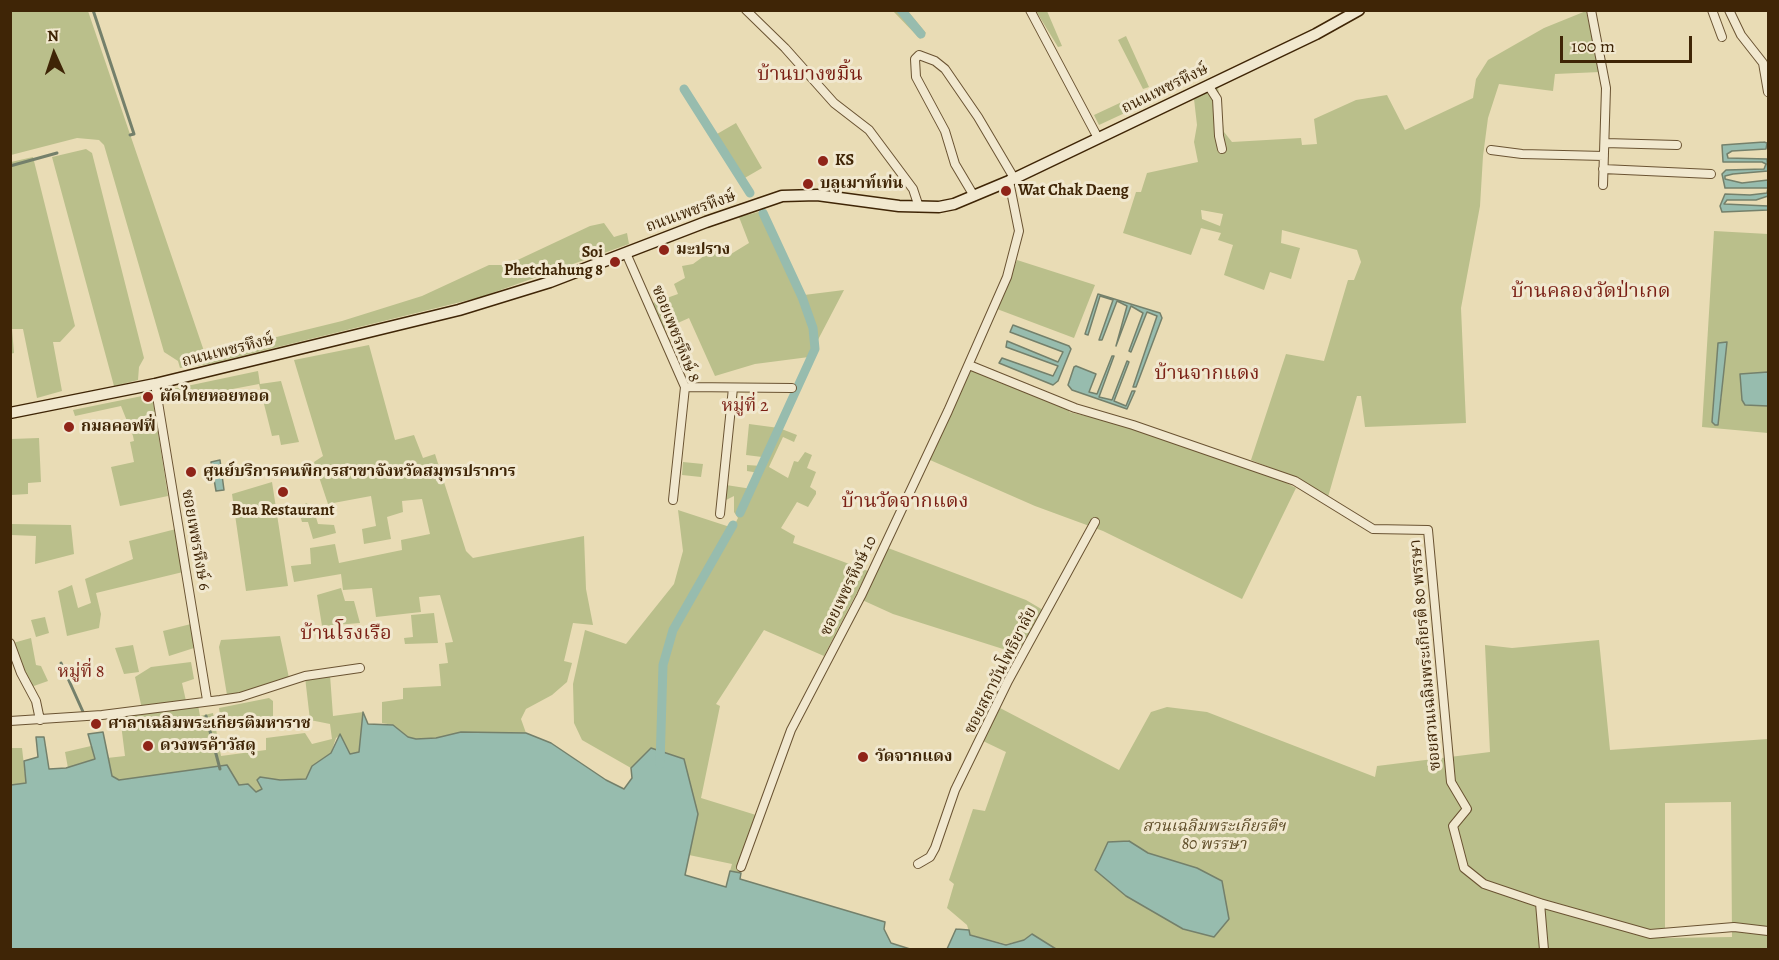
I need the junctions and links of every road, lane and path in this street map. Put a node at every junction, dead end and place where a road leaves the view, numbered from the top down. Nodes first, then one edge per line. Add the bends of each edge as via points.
1 (746, 10) edge
2 (1030, 10) edge
3 (1359, 10) edge
4 (1591, 10) edge
5 (1712, 10) edge
6 (1729, 10) edge
7 (1722, 37) dead end
8 (1208, 85) junction
9 (1768, 92) edge
10 (1098, 138) junction
11 (1605, 143) junction
12 (1677, 145) dead end
13 (1222, 150) dead end
14 (1491, 150) dead end
15 (1604, 156) junction
16 (1603, 169) junction
17 (1711, 174) dead end
18 (1012, 180) junction
19 (1603, 185) dead end
20 (974, 196) junction
21 (919, 207) junction
22 (626, 253) junction
23 (969, 365) junction
24 (155, 384) junction
25 (685, 387) junction
26 (733, 388) junction
27 (792, 388) dead end
28 (10, 413) edge
29 (674, 500) dead end
30 (720, 514) dead end
31 (1095, 522) dead end
32 (10, 643) edge
33 (360, 668) dead end
34 (207, 700) junction
35 (40, 720) junction
36 (10, 721) edge
37 (918, 864) dead end
38 (741, 867) dead end
39 (1540, 903) junction
40 (1768, 931) edge
41 (1544, 950) edge

1 - 21 street via 834,103 869,130 913,189
2 - 10 street
3 - 8 main road, ถนนเพชรหึงษ์
4 - 11 street via 1606,88
5 - 7 street
6 - 9 street via 1741,35 1762,63
8 - 10 main road, ถนนเพชรหึงษ์
8 - 13 street via 1217,99
10 - 18 main road, ถนนเพชรหึงษ์
11 - 12 street
11 - 15 street
14 - 15 street
15 - 16 street
16 - 17 street
16 - 19 street
18 - 20 main road, ถนนเพชรหึงษ์
18 - 20 street, ซอยเพชรหึงษ์ 10 via 978,117 945,69 919,55 915,58 916,77 945,131 955,164
18 - 23 street, ซอยเพชรหึงษ์ 10 via 1018,220 1015,251
20 - 21 main road, ถนนเพชรหึงษ์ via 939,207
21 - 22 main road, ถนนเพชรหึงษ์ via 817,195 782,196
22 - 24 main road, ถนนเพชรหึงษ์ via 459,310
22 - 25 street, ซอยเพชรหึงษ์ 8
23 - 38 street, ซอยเพชรหึงษ์ 10 via 861,596 791,730
23 - 39 street, ซอยสวนเฉลิมพระเกียรติ 80 พรรษา via 1075,408 1255,465 1295,482 1373,529 1428,530 1451,782 1467,809 1453,826 1464,868 1474,878
24 - 28 main road, ถนนเพชรหึงษ์
24 - 34 street, ซอยเพชรหึงษ์ 6
25 - 26 street
25 - 29 street, ซอยเพชรหึงษ์ 8
26 - 27 street
26 - 30 street
31 - 37 street, ซอยสถาบันโพธิยาลัย via 1008,681 955,790 935,848
32 - 35 street via 36,701
33 - 34 street via 305,676 240,697
34 - 35 street
35 - 36 street
39 - 40 street, ซอยสวนเฉลิมพระเกียรติ 80 พรรษา via 1650,934 1734,927
39 - 41 street

